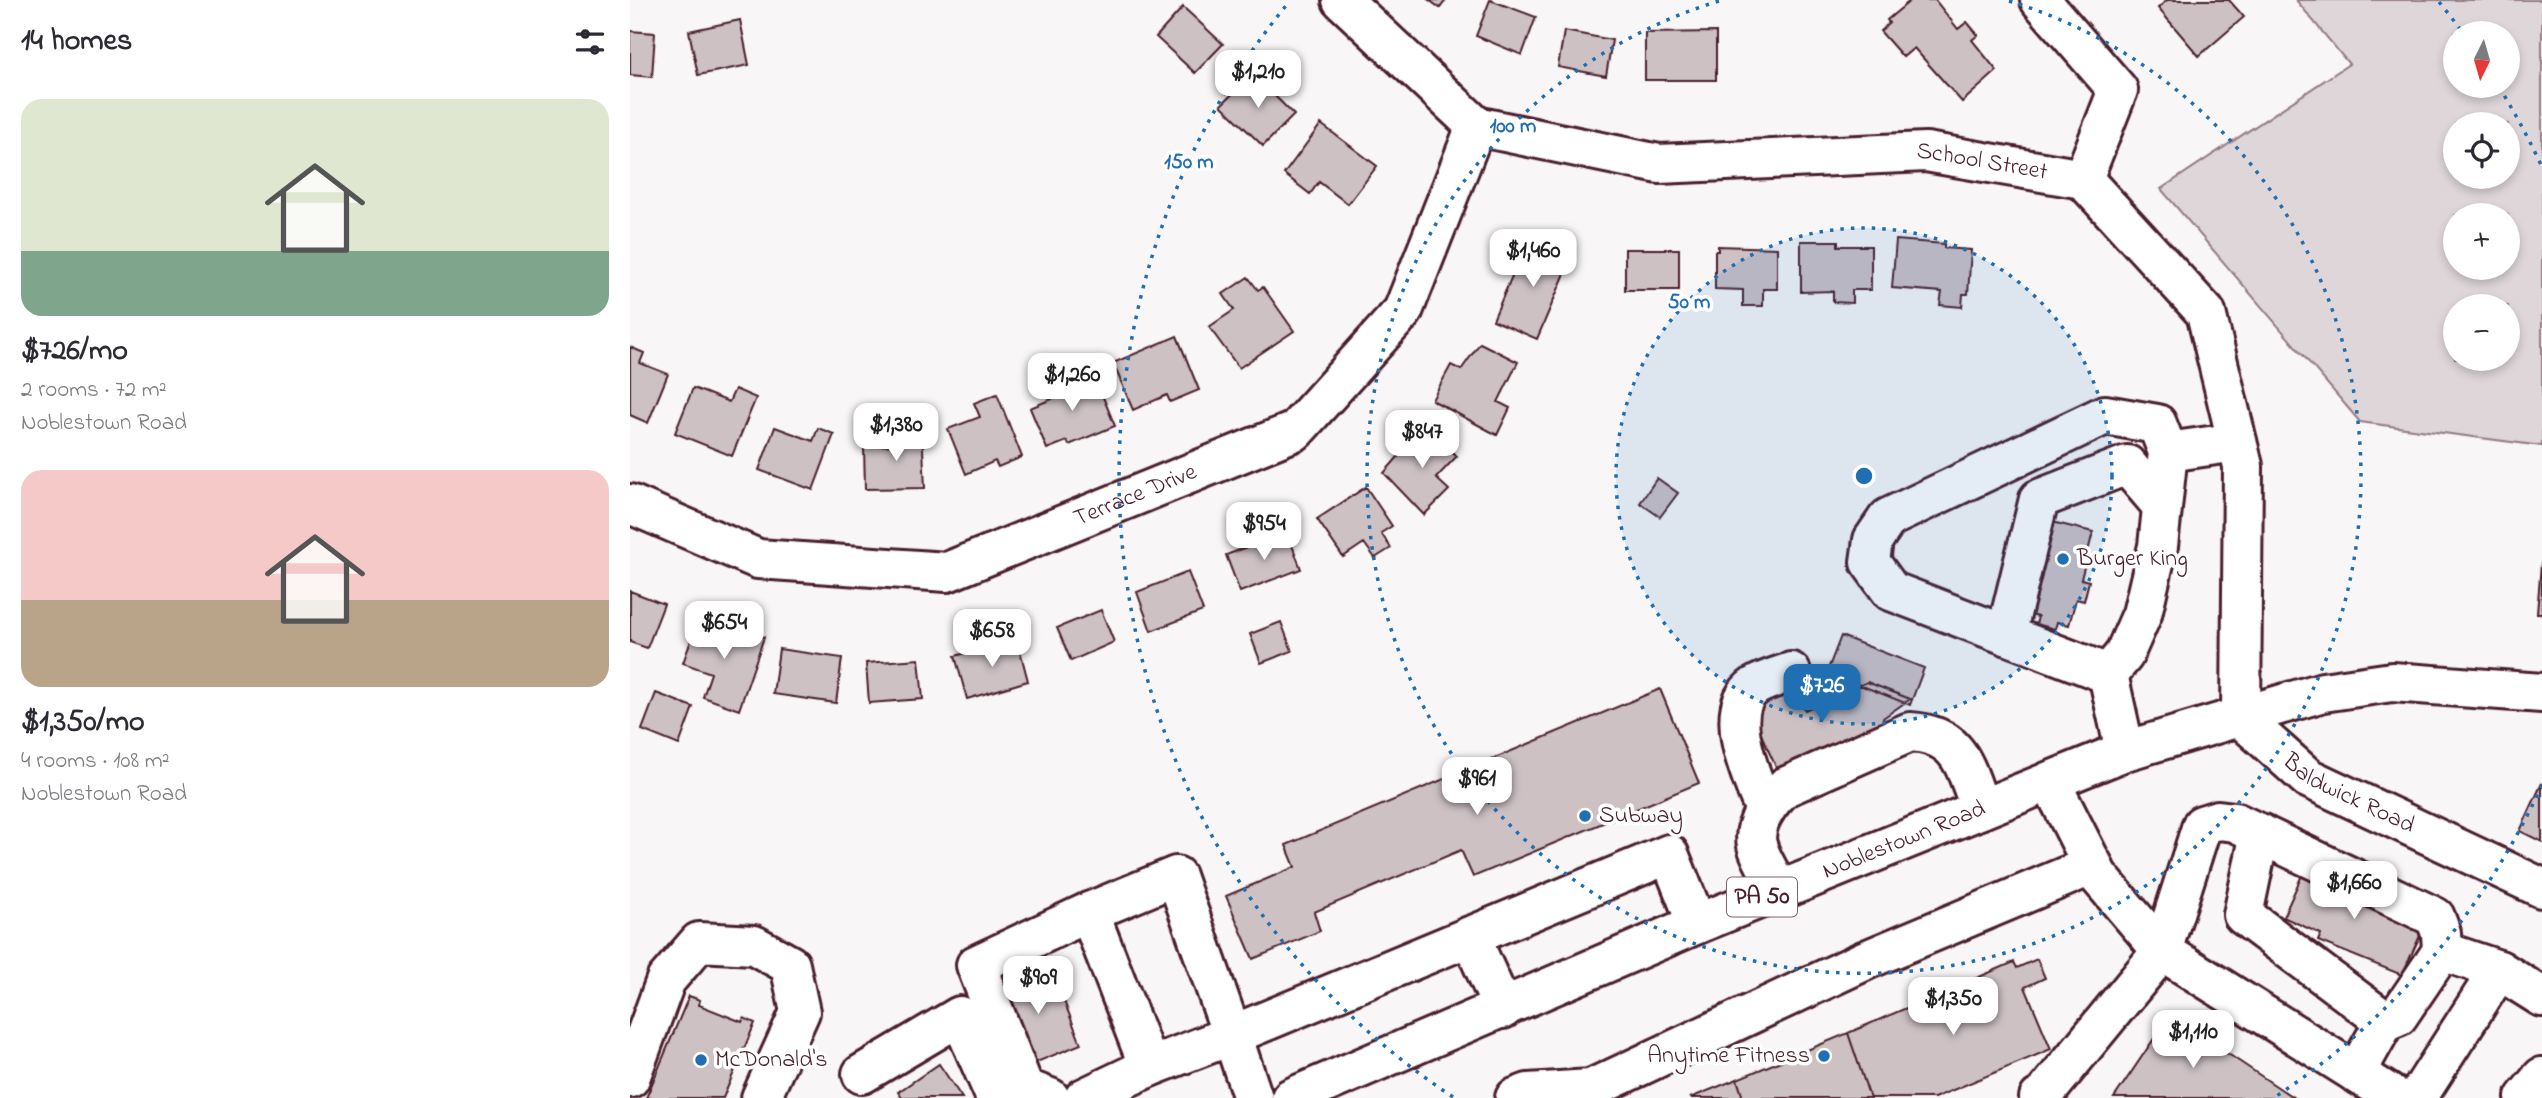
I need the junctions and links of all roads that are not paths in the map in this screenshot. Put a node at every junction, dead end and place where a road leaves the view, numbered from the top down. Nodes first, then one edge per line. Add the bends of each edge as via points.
1 (1342, 0) edge
2 (2040, 0) edge
3 (1476, 126) junction
4 (2084, 179) junction
5 (2237, 442) junction
6 (2027, 452) junction
7 (2168, 453) junction
8 (2154, 496) junction
9 (630, 504) edge
10 (1994, 631) junction
11 (1791, 672) dead end
12 (2108, 674) junction
13 (2542, 693) edge
14 (2241, 718) junction
15 (2125, 751) junction
16 (2050, 781) junction
17 (1981, 809) junction
18 (1765, 810) junction
19 (2260, 833) junction
20 (2093, 865) junction
21 (2542, 888) edge
22 (1779, 890) junction
23 (1088, 912) junction
24 (1697, 924) junction
25 (1470, 936) junction
26 (2162, 951) junction
27 (2442, 951) junction
28 (2499, 971) junction
29 (2542, 996) edge
30 (1503, 1009) junction
31 (2385, 1021) junction
32 (1232, 1035) junction
33 (1149, 1067) junction
34 (2356, 1073) junction
35 (862, 1074) dead end
36 (2542, 1077) edge
37 (630, 1078) edge
38 (1590, 1094) edge
39 (761, 1098) edge
40 (996, 1098) edge
41 (1050, 1098) edge
42 (1084, 1098) edge
43 (1253, 1098) edge
44 (1291, 1098) edge
45 (1515, 1098) edge
46 (2039, 1098) edge
47 (2396, 1098) edge
48 (2417, 1098) edge
49 (2525, 1098) edge

1 - 3 street
2 - 4 street via 2118,90
3 - 4 street, School Street via 1660,164 1926,152
3 - 9 street, Terrace Drive via 1403,311 1295,432 947,572 758,559
4 - 5 street, School Street via 2206,313
5 - 7 street
5 - 14 street, School Street via 2243,466
6 - 7 street via 2105,415 2157,424
6 - 10 street
6 - 10 street via 1888,518 1873,540 1870,562 1891,591
7 - 8 street
8 - 10 street via 2127,466 2039,499
8 - 12 street via 2158,546 2142,614 2124,655
10 - 12 street
11 - 18 street via 1755,687 1741,708 1745,757
12 - 15 street
13 - 14 street, Noblestown Road / PA 50 via 2392,682 2323,692
14 - 15 street, Noblestown Road / PA 50
14 - 21 street, Baldwick Road via 2308,778
15 - 16 street, Noblestown Road / PA 50
16 - 17 street, Noblestown Road / PA 50
16 - 20 street
17 - 18 street via 1952,746 1931,734 1910,732 1785,787
17 - 22 street, Noblestown Road / PA 50
18 - 22 street via 1757,844
19 - 26 street via 2235,822 2218,820 2202,825
19 - 27 street via 2435,917
19 - 31 street via 2243,915
20 - 26 street
20 - 38 street via 1866,960
22 - 24 street, Noblestown Road / PA 50
23 - 32 street via 1175,876
23 - 33 street
23 - 41 street via 976,965 1024,1088
24 - 25 street via 1668,853
24 - 30 street, Noblestown Road / PA 50
25 - 30 street
25 - 32 street
26 - 34 street
26 - 46 street
27 - 28 street
27 - 31 street via 2398,1016
28 - 29 street
28 - 48 street
30 - 44 street, Noblestown Road / PA 50
31 - 34 street
32 - 33 street
32 - 43 street
33 - 42 street
34 - 47 street
35 - 40 street via 960,1016
36 - 49 street
37 - 39 street via 666,980 699,942 754,945 790,965 800,1012
38 - 45 street via 1528,1093

